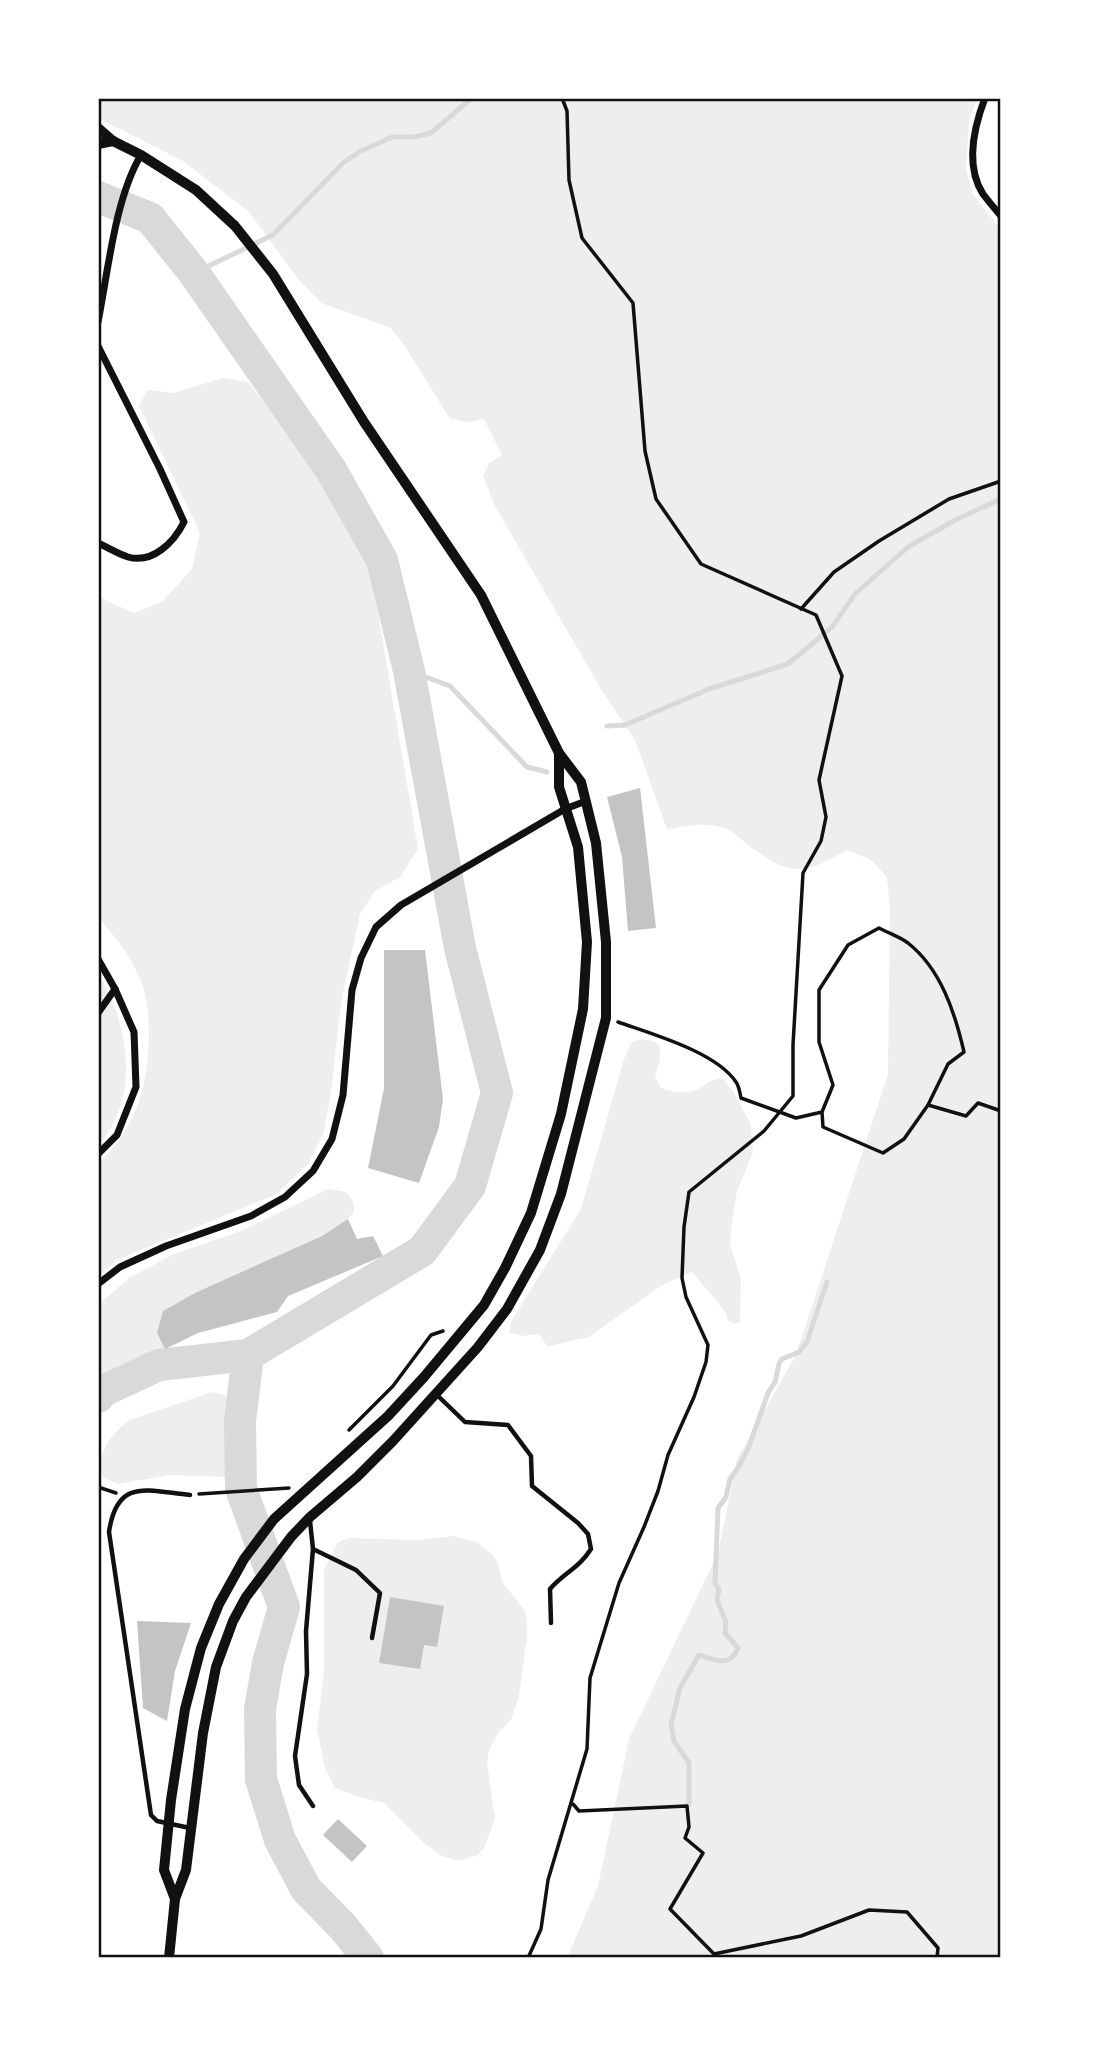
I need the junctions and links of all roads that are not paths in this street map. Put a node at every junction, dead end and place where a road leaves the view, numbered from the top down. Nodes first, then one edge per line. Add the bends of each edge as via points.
1 (985, 98) edge
2 (98, 128) edge
3 (113, 141) junction
4 (98, 144) edge
5 (141, 155) junction
6 (1001, 216) edge
7 (100, 305) edge
8 (98, 322) edge
9 (98, 345) edge
10 (98, 543) edge
11 (559, 753) junction
12 (586, 801) junction
13 (565, 809) junction
14 (98, 959) edge
15 (115, 989) junction
16 (98, 1013) edge
17 (98, 1154) edge
18 (98, 1284) edge
19 (437, 1395) junction
20 (190, 1495) road end
21 (310, 1517) junction
22 (313, 1549) junction
23 (551, 1623) dead end
24 (372, 1638) dead end
25 (313, 1806) dead end
26 (168, 1824) junction
27 (190, 1828) junction
28 (175, 1899) junction
29 (169, 1958) edge

1 - 6 street via 976,122 973,167 982,192
2 - 3 street
3 - 4 street
3 - 5 street
5 - 7 street via 130,173
5 - 11 street via 196,190 235,226 273,274 481,595
7 - 8 street
9 - 10 street via 184,522 176,539 151,557 129,558
11 - 12 street via 581,782
11 - 13 street via 559,787
12 - 13 street
12 - 19 street via 596,843 606,942 606,1018 561,1194 540,1250 507,1309
13 - 18 street via 401,905 376,927 352,990 343,1095 332,1139 313,1171 285,1197 251,1216 166,1246 120,1267
13 - 26 street via 578,847 587,942 583,1009 561,1114 531,1213 484,1305 456,1339 388,1416 274,1519 244,1559 201,1648 185,1709
14 - 15 street
15 - 16 street
15 - 17 street via 134,1031 136,1087 117,1135
19 - 21 street via 358,1477
19 - 23 lane via 465,1422 508,1425 531,1456 532,1486 588,1534 591,1549 582,1563 550,1589
20 - 26 lane via 137,1489 125,1496 112,1515 109,1532 151,1815
21 - 22 lane
21 - 27 street via 263,1572 233,1621 216,1667
22 - 24 lane via 356,1570 380,1593
22 - 25 lane via 307,1674 295,1756 299,1785
26 - 27 lane
26 - 28 street via 164,1870
27 - 28 street via 186,1870
28 - 29 street

